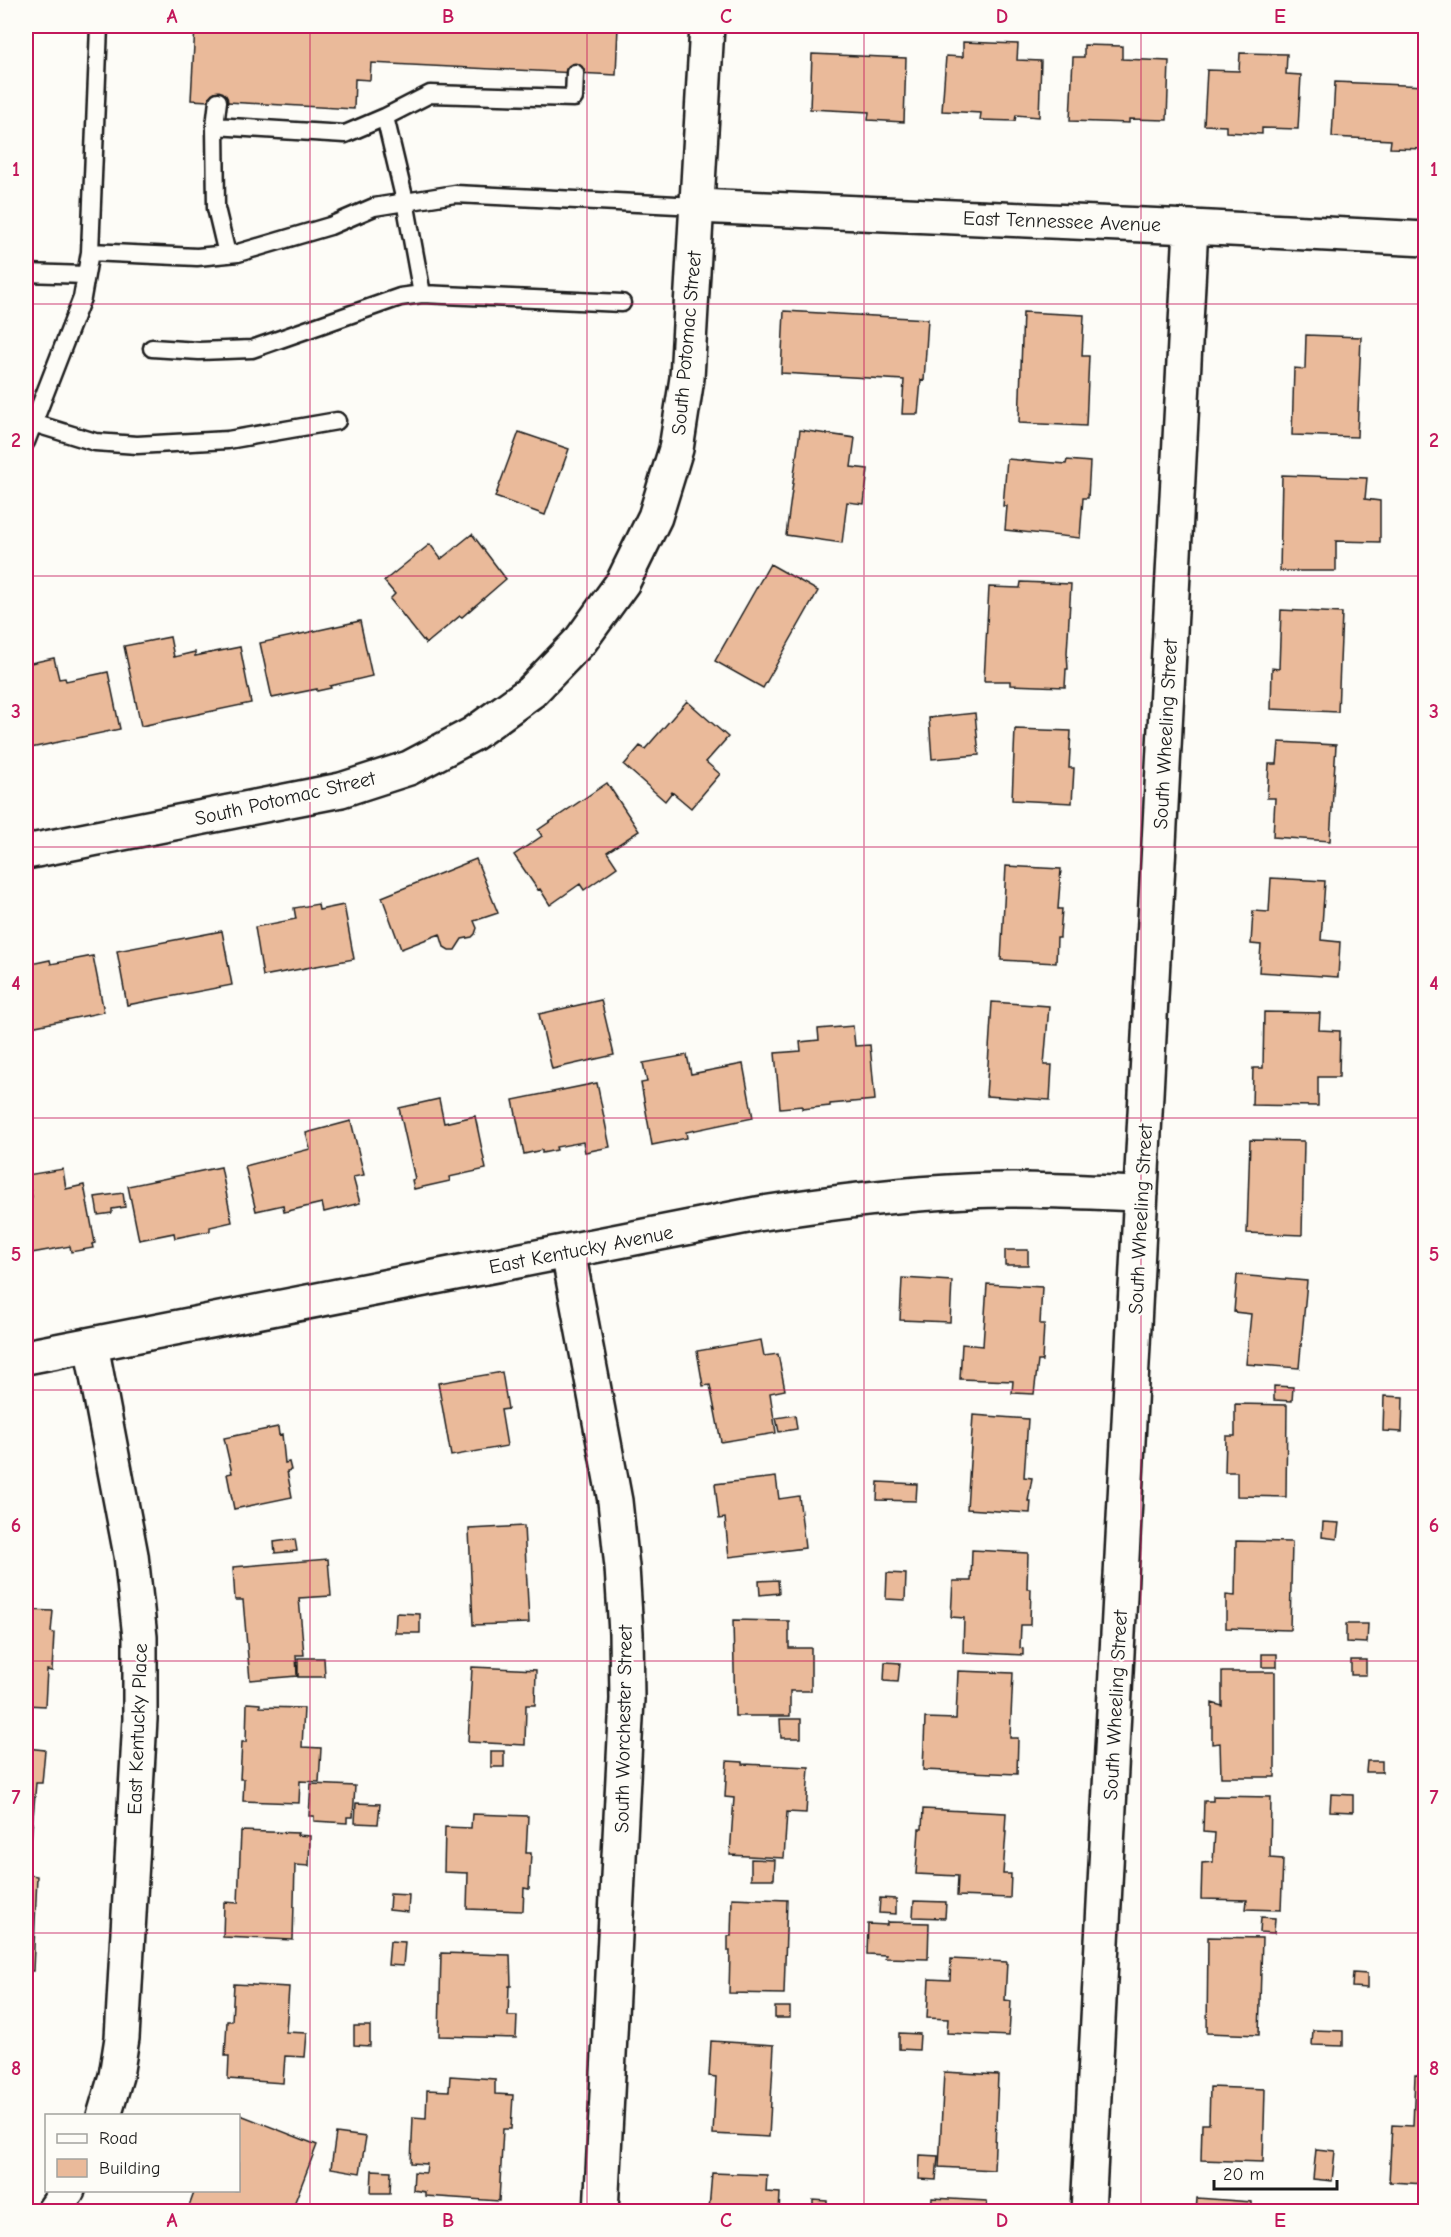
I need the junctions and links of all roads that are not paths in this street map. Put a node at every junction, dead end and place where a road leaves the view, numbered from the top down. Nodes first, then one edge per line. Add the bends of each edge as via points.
1 (99, 26) edge
2 (708, 26) edge
3 (575, 73) dead end
4 (218, 101) dead end
5 (385, 117) junction
6 (215, 126) junction
7 (405, 201) junction
8 (697, 206) junction
9 (1191, 227) junction
10 (1425, 239) edge
11 (90, 252) junction
12 (228, 254) junction
13 (26, 273) edge
14 (86, 275) junction
15 (423, 294) junction
16 (622, 303) dead end
17 (152, 348) dead end
18 (337, 421) dead end
19 (33, 423) junction
20 (26, 442) edge
21 (26, 852) edge
22 (1141, 1194) junction
23 (568, 1252) junction
24 (91, 1345) junction
25 (26, 1357) edge
26 (104, 2114) edge
27 (67, 2192) edge
28 (53, 2211) edge
29 (601, 2211) edge
30 (1088, 2211) edge

1 - 11 lane
2 - 8 street, South Potomac Street
3 - 5 lane via 574,98 430,93
4 - 6 lane
5 - 6 lane via 345,134
5 - 7 lane
6 - 12 lane via 216,208
7 - 8 lane via 455,194
7 - 12 lane via 374,207 280,242
7 - 15 lane
8 - 9 street, East Tennessee Avenue
8 - 21 street, South Potomac Street via 687,378 676,449 655,517 623,582 581,640 531,692 473,734 409,768 352,786
9 - 10 street, East Tennessee Avenue
9 - 22 street, South Wheeling Street
11 - 12 lane via 197,257
11 - 14 lane
13 - 14 lane
14 - 19 lane via 82,298
15 - 16 lane
15 - 17 lane via 400,297 252,349
18 - 19 lane via 228,440 137,445 95,442
19 - 20 lane
22 - 23 street, East Kentucky Avenue via 1038,1190 896,1195 757,1214
22 - 30 street, South Wheeling Street
23 - 24 street, East Kentucky Avenue
23 - 29 street, South Worchester Street via 615,1501 626,1633 627,1699
24 - 25 street, East Kentucky Avenue
24 - 26 street, East Kentucky Place via 131,1555 140,1637 140,1719 122,2038
27 - 28 street

